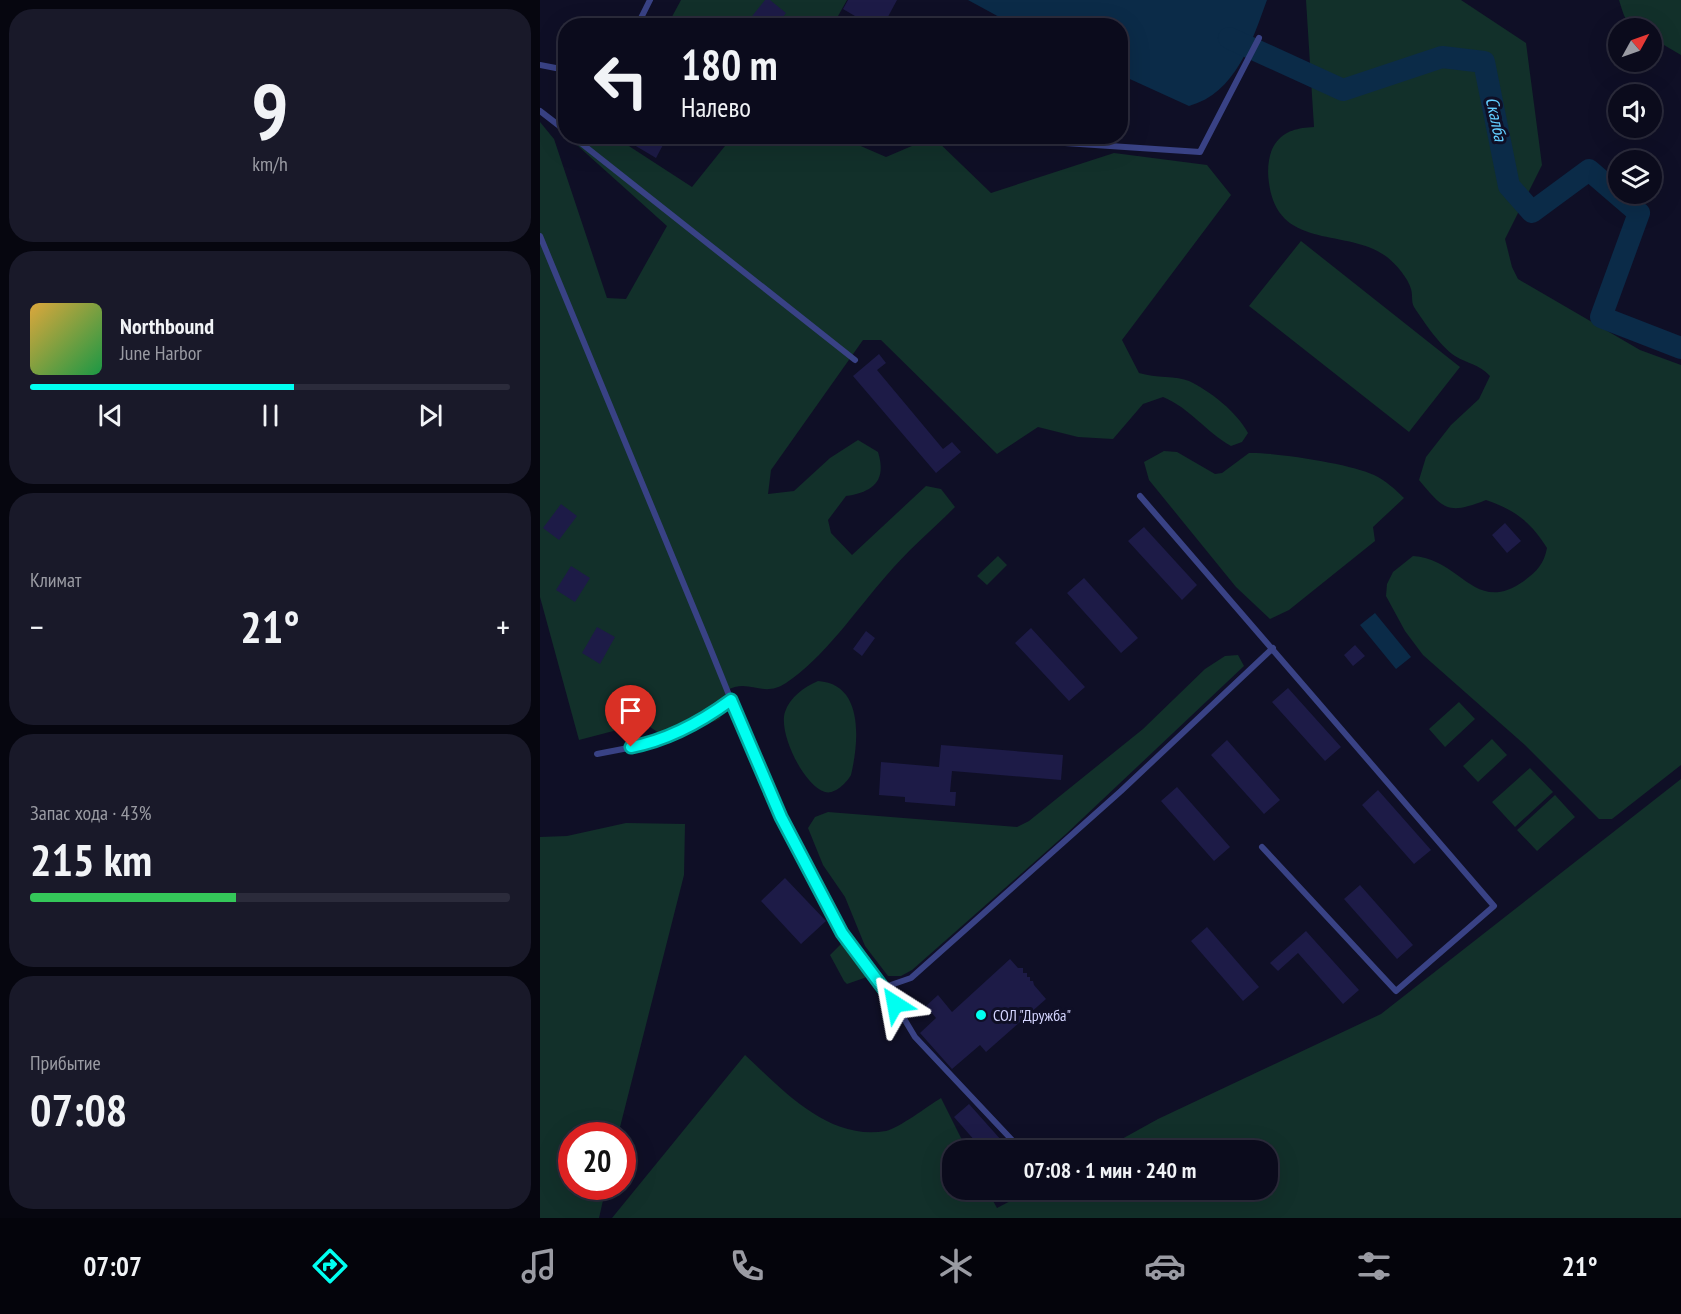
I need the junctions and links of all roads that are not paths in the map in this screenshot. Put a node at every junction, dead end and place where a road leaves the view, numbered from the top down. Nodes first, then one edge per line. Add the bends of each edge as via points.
1 (650, 0) edge
2 (641, 18) edge
3 (1259, 38) dead end
4 (540, 65) edge
5 (558, 68) edge
6 (540, 111) edge
7 (558, 125) edge
8 (582, 144) edge
9 (1080, 144) edge
10 (540, 236) edge
11 (855, 360) dead end
12 (1140, 496) dead end
13 (1273, 648) junction
14 (731, 700) junction
15 (597, 754) dead end
16 (1262, 847) dead end
17 (885, 987) junction
18 (1012, 1140) dead end

1 - 2 lane
3 - 9 lane via 1200,152
4 - 5 lane
6 - 7 lane
8 - 11 lane
10 - 14 lane
12 - 13 lane
13 - 16 lane via 1494,906 1396,991
13 - 17 lane via 1121,791 911,978
14 - 15 lane via 706,720 649,744
14 - 17 lane via 781,817 842,933
17 - 18 lane via 915,1037

